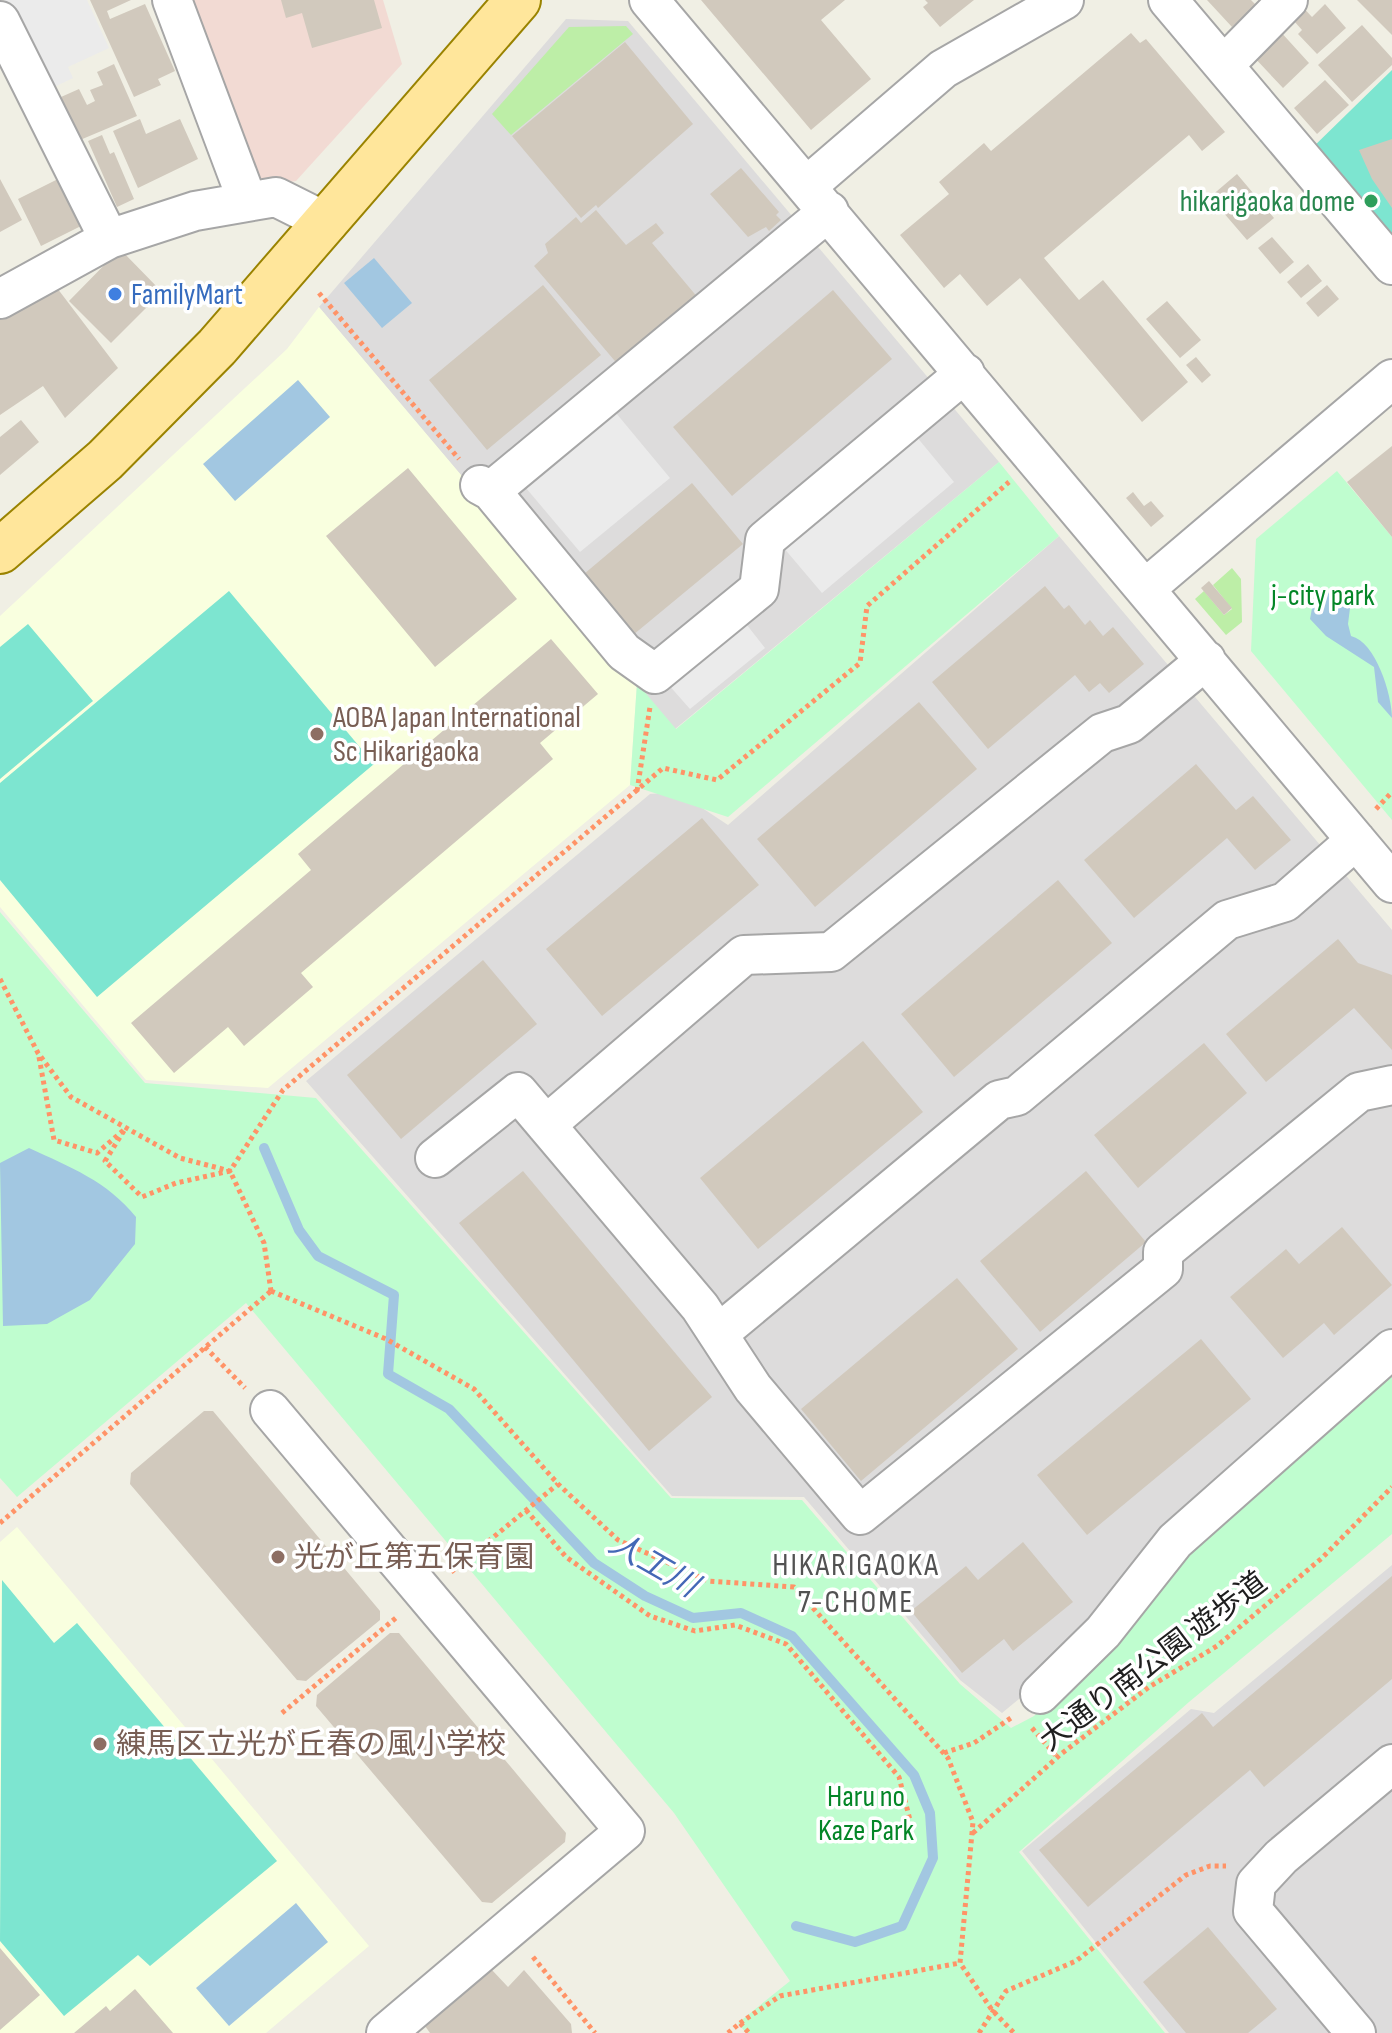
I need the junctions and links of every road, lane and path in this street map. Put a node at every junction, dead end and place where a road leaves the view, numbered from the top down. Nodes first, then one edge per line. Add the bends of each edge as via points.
1 (172, 0) edge
2 (518, 0) edge
3 (649, 0) edge
4 (1064, 0) edge
5 (1168, 0) edge
6 (1288, 0) edge
7 (0, 21) edge
8 (1224, 65) junction
9 (818, 198) junction
10 (247, 200) junction
11 (328, 223) junction
12 (109, 239) junction
13 (1392, 265) edge
14 (319, 293) dead end
15 (0, 299) edge
16 (965, 373) junction
17 (1392, 379) edge
18 (1015, 476) dead end
19 (486, 488) junction
20 (0, 551) edge
21 (1146, 588) junction
22 (1206, 660) junction
23 (655, 674) junction
24 (637, 791) junction
25 (1392, 792) edge
26 (1364, 827) junction
27 (1392, 883) edge
28 (0, 979) edge
29 (38, 1053) junction
30 (1392, 1085) edge
31 (546, 1125) junction
32 (125, 1129) junction
33 (435, 1158) dead end
34 (230, 1171) junction
35 (271, 1291) junction
36 (718, 1334) junction
37 (205, 1347) junction
38 (1392, 1349) edge
39 (270, 1410) joint
40 (1392, 1487) edge
41 (526, 1510) dead end
42 (0, 1523) edge
43 (1029, 1710) junction
44 (944, 1753) junction
45 (1058, 1758) junction
46 (1392, 1764) edge
47 (912, 1828) dead end
48 (972, 1834) junction
49 (1256, 1884) junction
50 (509, 1929) junction
51 (960, 1963) junction
52 (992, 2010) junction
53 (740, 2023) junction
54 (386, 2033) edge
55 (595, 2033) edge
56 (728, 2033) edge
57 (749, 2033) edge
58 (979, 2033) edge
59 (1014, 2033) edge
60 (1356, 2033) edge

1 - 10 street
2 - 11 main road
3 - 9 street
4 - 9 street via 943,69
5 - 8 street
6 - 8 street
7 - 12 street
8 - 13 street
9 - 16 street
9 - 19 street
10 - 11 street via 276,197
10 - 12 street
11 - 20 main road via 139,426
12 - 15 street
14 - 19 path
16 - 21 street
16 - 23 street via 765,540 759,589
17 - 21 street
18 - 24 path via 867,606 860,663 717,780 663,768
19 - 23 street via 624,652
21 - 22 street
22 - 26 street
22 - 31 street via 1129,724 1102,733 831,952 744,955
23 - 24 path
24 - 34 path via 283,1090
25 - 26 path
26 - 27 street
26 - 36 street via 1285,902 1227,920 1017,1096 999,1100
28 - 29 path
29 - 32 path via 71,1097
29 - 32 path via 54,1140 97,1153
30 - 36 street via 1359,1092 1163,1252 1163,1269 860,1515 753,1388
31 - 33 street via 518,1092
31 - 36 street
32 - 34 path via 180,1158
32 - 34 path via 105,1161 142,1197
34 - 35 path via 264,1243
35 - 37 path
35 - 44 path via 386,1339 474,1389 558,1484 618,1540 708,1581 794,1587
37 - 39 path
37 - 42 path
38 - 43 street via 1175,1541 1103,1632
39 - 50 street via 625,1831
40 - 45 path, 大通り南公園 遊歩道 via 1322,1558 1217,1646 1149,1687
41 - 47 path via 566,1557 650,1616 695,1631 735,1625 786,1644 899,1777
43 - 44 path via 974,1743
43 - 45 path
44 - 48 path via 973,1822
45 - 48 path, 大通り南公園 遊歩道
46 - 49 street
48 - 51 path
49 - 52 path via 1238,1866 1210,1866 1186,1875 1076,1961 1006,1991
49 - 60 street via 1253,1911
50 - 54 street
50 - 55 path
51 - 52 path
51 - 53 path via 780,1996
52 - 58 path
52 - 59 path
53 - 56 path
53 - 57 path

